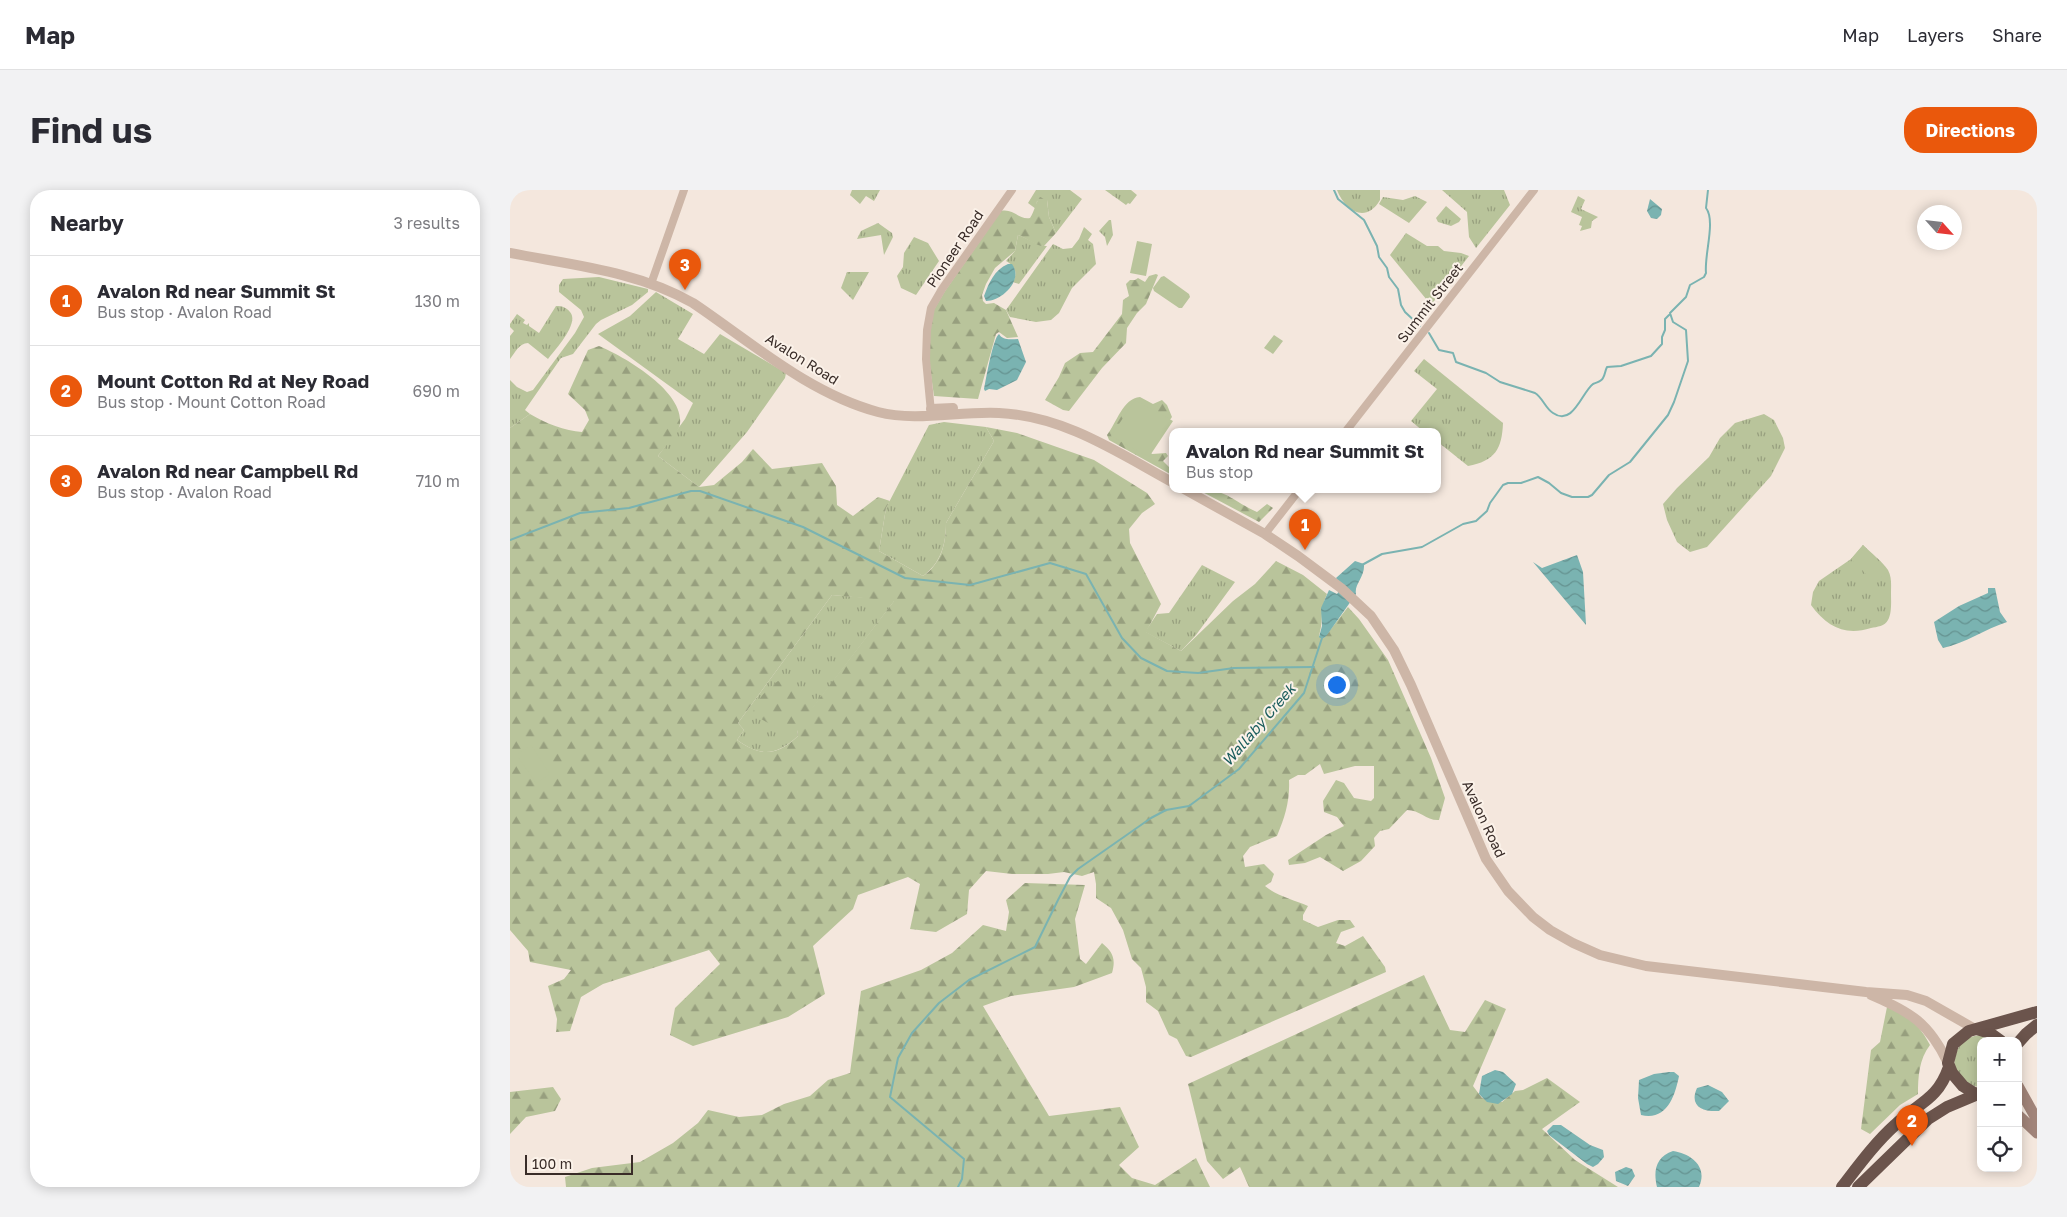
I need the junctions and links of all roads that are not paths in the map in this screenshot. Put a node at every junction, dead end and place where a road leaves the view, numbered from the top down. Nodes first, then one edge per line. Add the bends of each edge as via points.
1 (684, 190) edge
2 (1012, 190) edge
3 (1534, 190) edge
4 (510, 253) edge
5 (651, 284) junction
6 (931, 413) junction
7 (1348, 428) edge
8 (1169, 480) edge
9 (1191, 493) edge
10 (1297, 493) edge
11 (1265, 534) junction
12 (1866, 992) junction
13 (2037, 1012) edge
14 (2037, 1025) edge
15 (1976, 1029) junction
16 (1996, 1037) edge
17 (2022, 1038) edge
18 (1948, 1065) junction
19 (1977, 1092) edge
20 (2022, 1093) edge
21 (1977, 1095) edge
22 (2022, 1119) edge
23 (2037, 1120) edge
24 (2037, 1133) edge
25 (1842, 1187) edge
26 (1858, 1187) edge

1 - 5 street
2 - 6 street, Pioneer Road via 932,308 926,330
3 - 7 street, Summit Street
4 - 5 street, Avalon Road
5 - 6 street, Avalon Road via 693,303 802,378 843,400 880,412
6 - 8 street, Avalon Road via 984,408 1052,421 1082,432
9 - 11 street, Avalon Road
10 - 11 street
11 - 12 street, Avalon Road via 1354,598 1371,616 1394,650 1486,859 1508,891 1542,924 1582,948 1619,961
12 - 15 street, Avalon Road via 1920,999
12 - 18 street, Avalon Road via 1916,1018 1937,1042
13 - 15 highway
14 - 17 highway
15 - 16 highway
15 - 18 highway via 1963,1034 1954,1044
18 - 19 highway via 1960,1083
18 - 25 highway via 1939,1089 1895,1124
20 - 23 main road
21 - 26 highway via 1928,1119
22 - 24 main road

